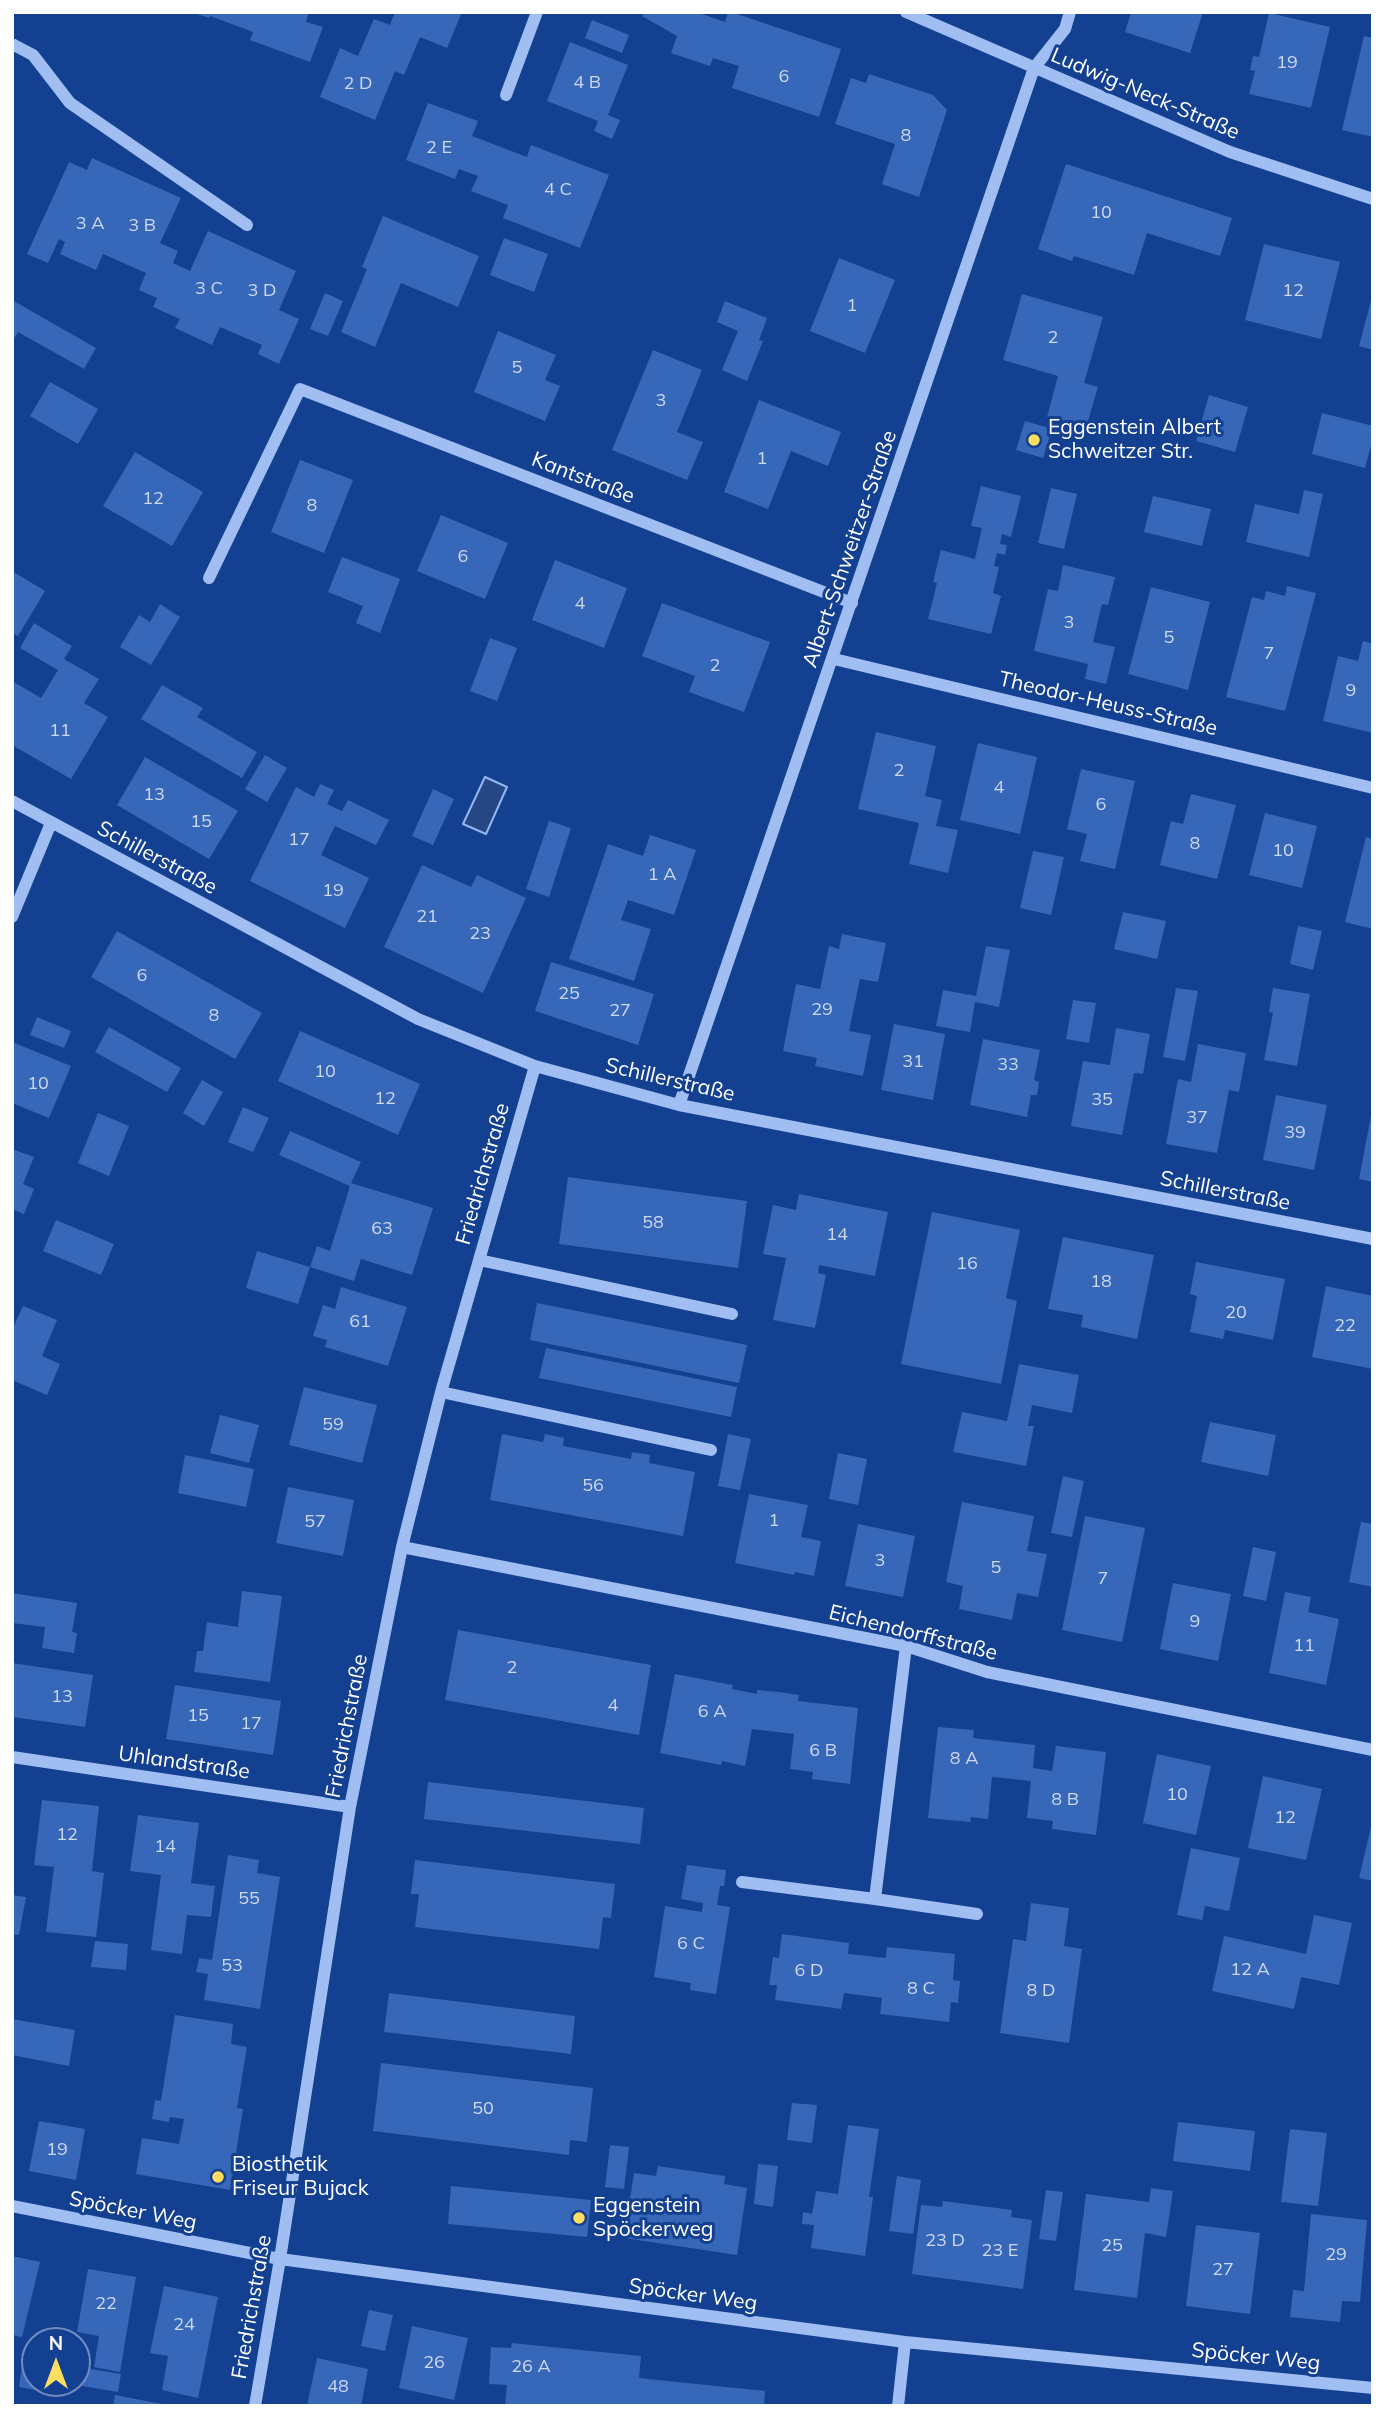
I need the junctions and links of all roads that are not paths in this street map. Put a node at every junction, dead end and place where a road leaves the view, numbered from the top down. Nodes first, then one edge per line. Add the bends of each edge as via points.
1 (537, 12) edge
2 (906, 12) edge
3 (1070, 12) edge
4 (12, 44) edge
5 (1034, 68) junction
6 (506, 95) dead end
7 (1373, 199) edge
8 (247, 225) dead end
9 (209, 578) dead end
10 (852, 603) junction
11 (834, 659) junction
12 (1373, 788) edge
13 (12, 801) edge
14 (51, 823) junction
15 (12, 917) edge
16 (535, 1066) junction
17 (679, 1105) junction
18 (1373, 1239) edge
19 (478, 1260) junction
20 (732, 1314) dead end
21 (442, 1392) junction
22 (711, 1450) dead end
23 (402, 1547) junction
24 (906, 1646) junction
25 (1373, 1750) edge
26 (12, 1757) edge
27 (350, 1807) junction
28 (742, 1882) dead end
29 (875, 1899) junction
30 (977, 1914) dead end
31 (12, 2206) edge
32 (280, 2259) junction
33 (905, 2342) junction
34 (1373, 2388) edge
35 (255, 2406) edge
36 (898, 2406) edge

1 - 6 street
2 - 5 street, Ludwig-Neck-Straße
3 - 5 street, Albert-Schweitzer-Straße via 1065,29
4 - 8 street via 33,55 69,103
5 - 7 street, Ludwig-Neck-Straße via 1230,152
5 - 10 street, Albert-Schweitzer-Straße
9 - 10 street, Kantstraße via 300,389
10 - 11 street, Albert-Schweitzer-Straße
11 - 12 street, Theodor-Heuss-Straße
11 - 17 street, Albert-Schweitzer-Straße
13 - 14 street, Schillerstraße
14 - 15 street
14 - 16 street, Schillerstraße via 418,1019
16 - 17 street, Schillerstraße
16 - 19 street, Friedrichstraße
17 - 18 street, Schillerstraße
19 - 20 street
19 - 21 street, Friedrichstraße
21 - 22 street
21 - 23 street, Friedrichstraße
23 - 24 street, Eichendorffstraße
23 - 27 street, Friedrichstraße
24 - 25 street, Eichendorffstraße via 987,1672
24 - 29 street
26 - 27 street, Uhlandstraße
27 - 32 street, Friedrichstraße
28 - 29 street
29 - 30 street
31 - 32 street, Spöcker Weg
32 - 33 street, Spöcker Weg
32 - 35 street, Friedrichstraße
33 - 34 street, Spöcker Weg
33 - 36 street

